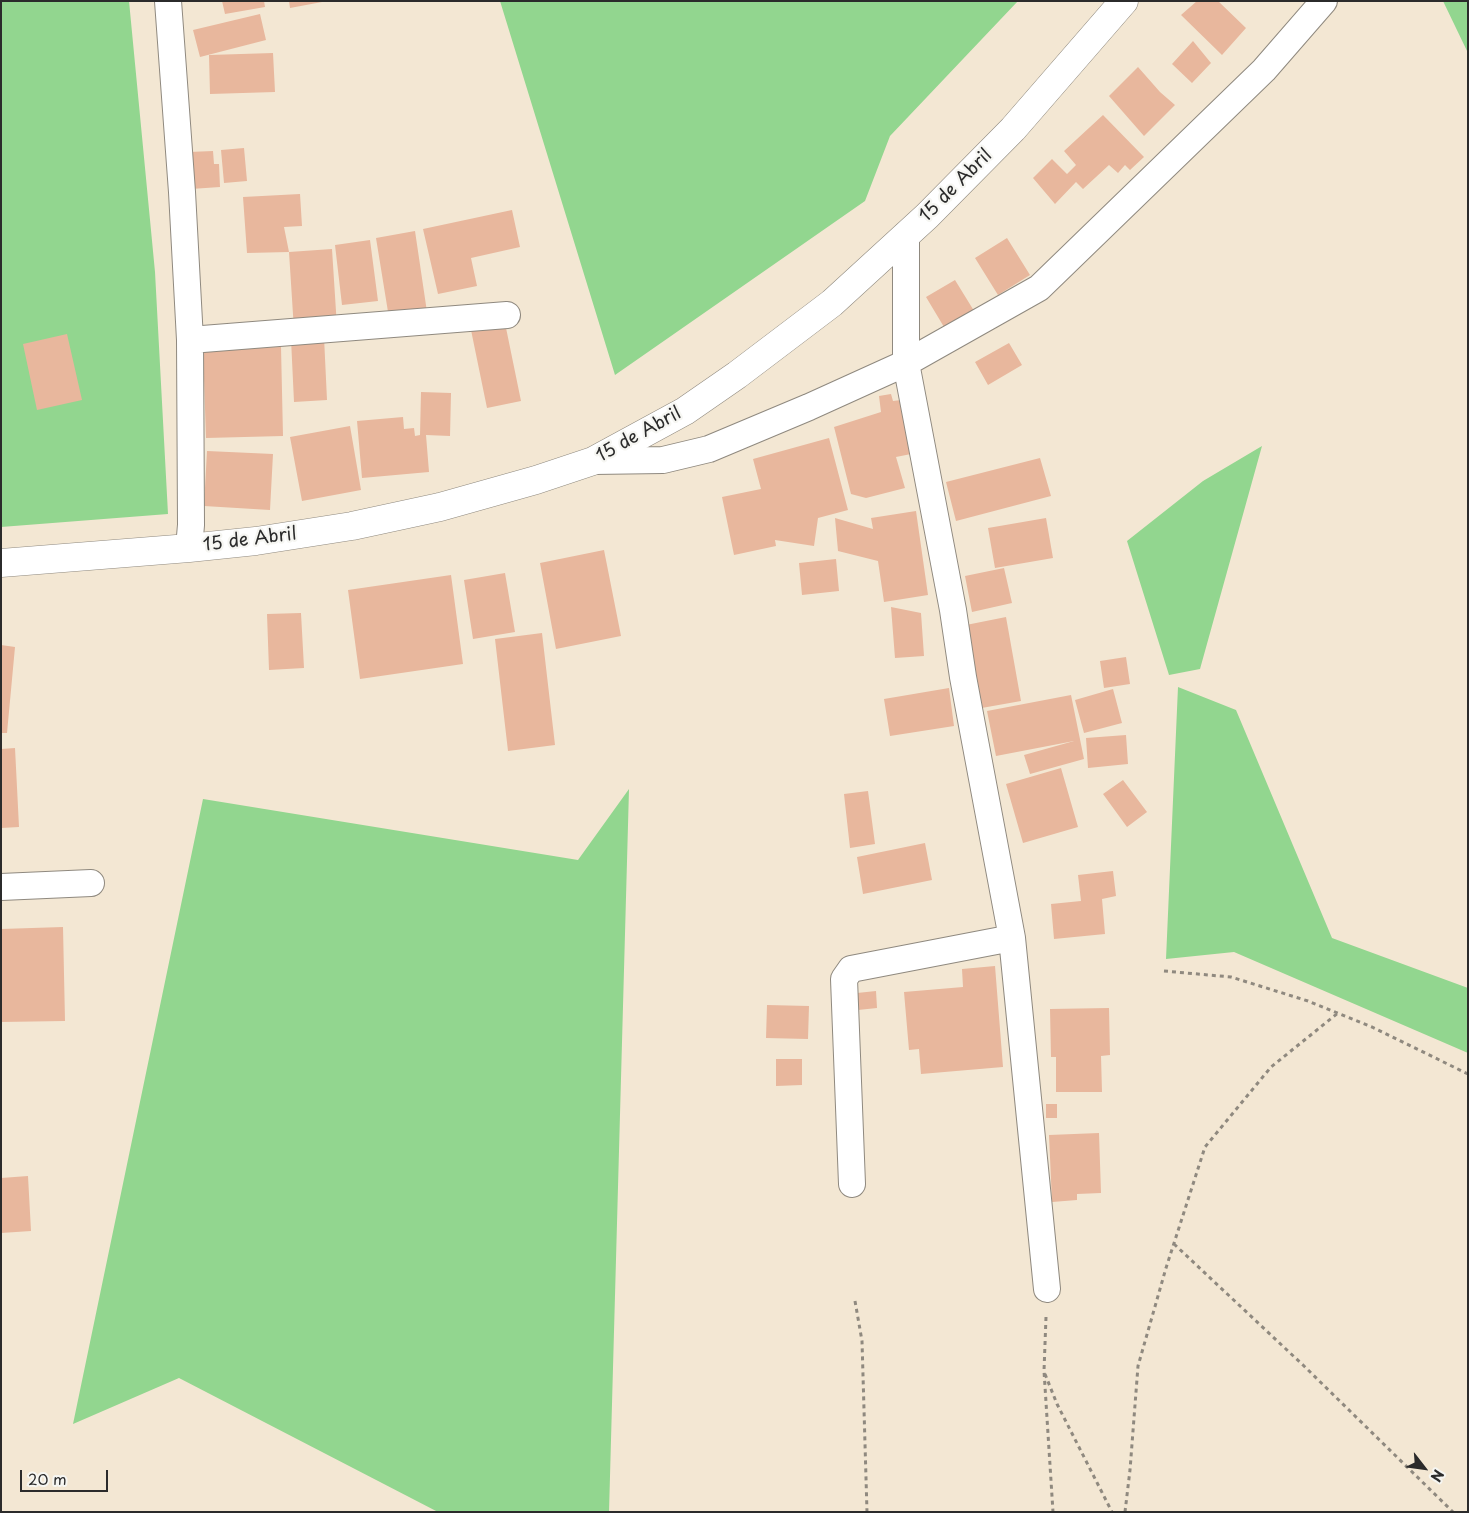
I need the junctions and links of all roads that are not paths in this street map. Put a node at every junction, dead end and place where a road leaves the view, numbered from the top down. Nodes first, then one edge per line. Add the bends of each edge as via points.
1 (168, 1) edge
2 (1124, 1) edge
3 (1324, 1) edge
4 (906, 235) junction
5 (507, 315) dead end
6 (190, 340) junction
7 (906, 363) junction
8 (593, 461) junction
9 (189, 548) junction
10 (1, 563) edge
11 (91, 883) dead end
12 (1, 888) edge
13 (1012, 938) junction
14 (852, 1184) dead end
15 (1047, 1289) road end

1 - 6 street
2 - 4 main road, 15 de Abril via 1013,129
3 - 7 street via 1264,70 1039,288
4 - 7 street
4 - 8 main road, 15 de Abril via 832,303 737,375 685,411
5 - 6 street
6 - 9 street
7 - 8 street via 709,449 664,460
7 - 13 street
8 - 9 main road, 15 de Abril via 440,507 352,526
9 - 10 main road, 15 de Abril
11 - 12 street
13 - 14 street via 851,969 844,979
13 - 15 street

